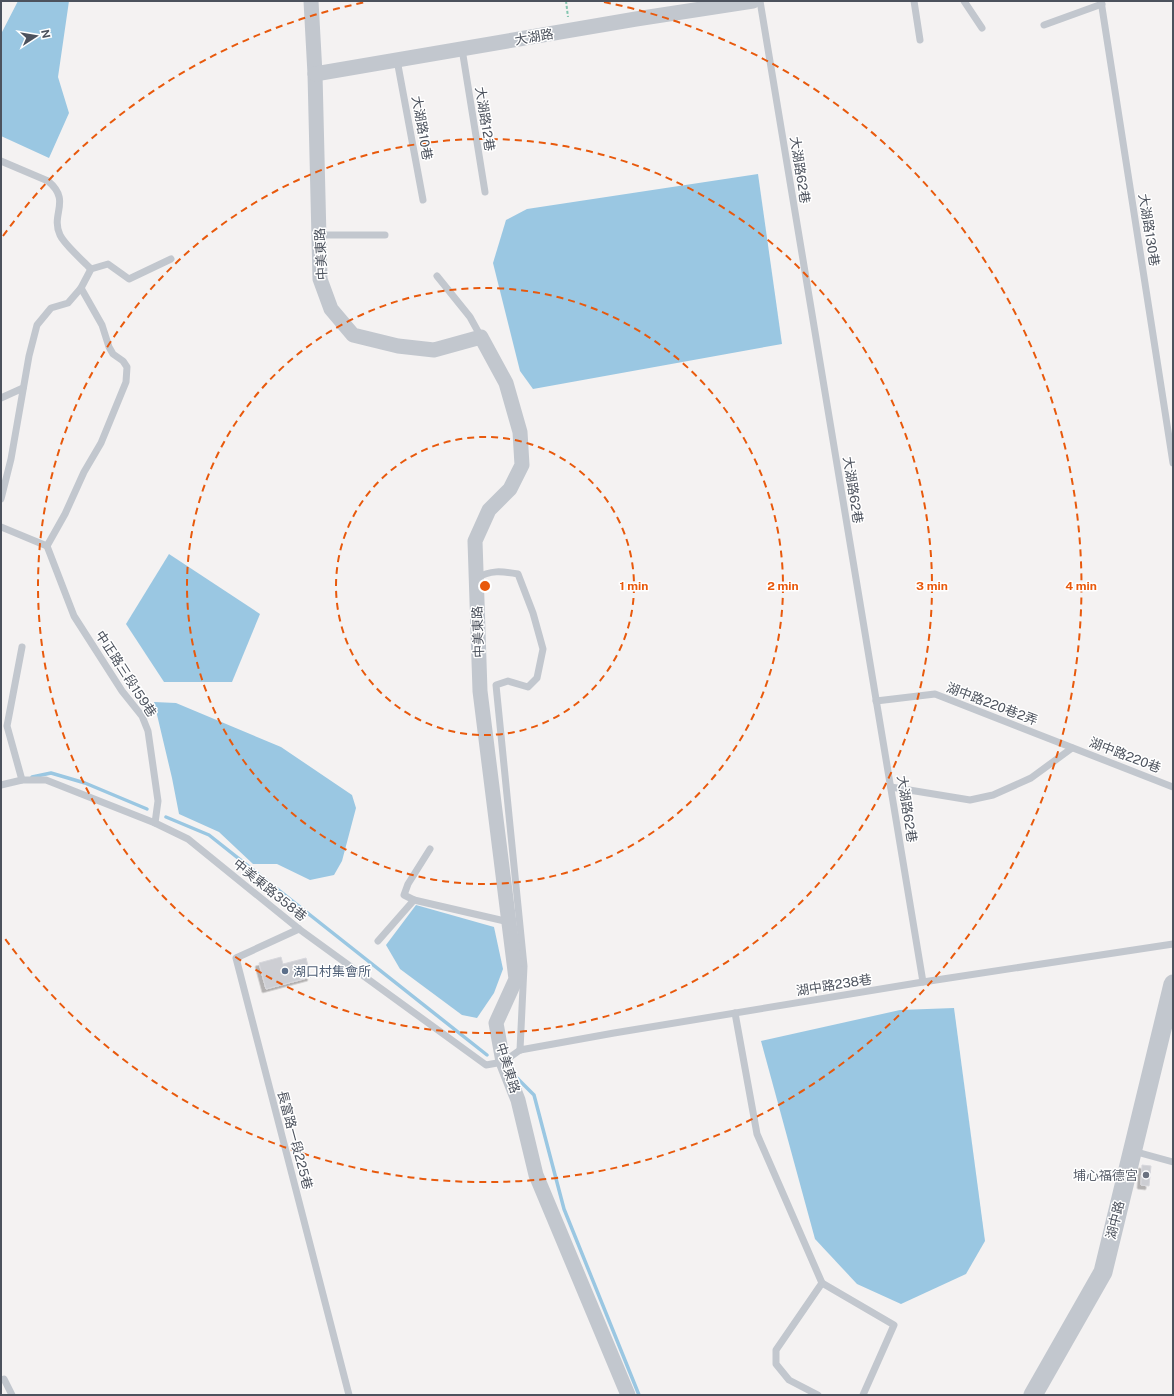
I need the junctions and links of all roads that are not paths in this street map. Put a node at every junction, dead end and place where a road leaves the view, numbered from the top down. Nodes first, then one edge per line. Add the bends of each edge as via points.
1 (311, 1) edge
2 (753, 1) edge
3 (760, 1) edge
4 (914, 1) edge
5 (964, 1) edge
6 (1102, 3) edge
7 (1044, 25) dead end
8 (982, 28) dead end
9 (920, 40) dead end
10 (462, 49) junction
11 (397, 60) junction
12 (315, 74) junction
13 (1, 161) edge
14 (485, 192) dead end
15 (423, 200) dead end
16 (319, 235) junction
17 (385, 235) dead end
18 (171, 259) dead end
19 (91, 269) junction
20 (437, 276) dead end
21 (80, 288) junction
22 (481, 337) junction
23 (23, 388) junction
24 (1, 398) edge
25 (1173, 463) edge
26 (1, 499) edge
27 (1, 527) edge
28 (47, 546) junction
29 (476, 578) junction
30 (22, 647) dead end
31 (876, 701) junction
32 (1072, 748) junction
33 (22, 780) junction
34 (1, 785) edge
35 (891, 787) junction
36 (1173, 787) edge
37 (155, 823) junction
38 (430, 849) dead end
39 (414, 900) junction
40 (509, 922) junction
41 (299, 929) junction
42 (378, 941) dead end
43 (1173, 944) edge
44 (923, 982) junction
45 (1173, 984) edge
46 (735, 1013) junction
47 (520, 1050) junction
48 (503, 1062) junction
49 (1132, 1151) junction
50 (1173, 1162) edge
51 (822, 1283) junction
52 (1, 1380) edge
53 (12, 1395) edge
54 (349, 1395) edge
55 (628, 1395) edge
56 (818, 1395) edge
57 (863, 1395) edge
58 (1033, 1395) edge

1 - 12 street, 中美東路
2 - 10 street, 大湖路
3 - 31 lane, 大湖路62巷
4 - 9 lane
5 - 8 lane
6 - 7 lane
6 - 25 lane, 大湖路130巷
10 - 11 street, 大湖路
10 - 14 lane, 大湖路12巷
11 - 12 street, 大湖路
11 - 15 lane, 大湖路10巷
12 - 16 street, 中美東路
13 - 19 lane via 54,186 60,196 57,228 60,237
16 - 17 lane
16 - 22 street, 中美東路 via 320,280 331,309 353,335 398,346 434,350
18 - 19 lane via 129,279 108,264
19 - 21 lane
20 - 22 lane via 470,316
21 - 23 lane via 68,302 51,308 37,325
21 - 28 lane via 102,324 108,347 127,367 126,382 102,443 84,472
22 - 29 street, 中美東路 via 506,383 520,432 522,465 510,489 489,510 475,541
23 - 24 lane
23 - 26 lane via 11,459
27 - 28 lane
28 - 37 lane, 中正路三段159巷 via 74,616 122,691 142,716 148,731 158,801
29 - 40 street, 中美東路 via 480,691
29 - 47 lane via 485,573 500,571 518,574 533,613 542,649 537,678 528,687 508,681 496,685 524,966
30 - 33 lane via 7,726
31 - 32 lane, 湖中路220巷2弄 via 935,694
31 - 35 lane, 大湖路62巷
32 - 35 lane, 湖中路220巷 via 1031,778 993,795 970,800
32 - 36 lane, 湖中路220巷
33 - 34 lane, 中美東路358巷
33 - 37 lane, 中美東路358巷 via 46,780
35 - 44 lane, 大湖路62巷
37 - 41 lane, 中美東路358巷 via 188,839
38 - 39 lane via 404,895
39 - 40 lane
39 - 42 lane
40 - 48 street, 中美東路 via 516,979 496,1023
41 - 48 lane, 中美東路358巷 via 486,1065
41 - 54 lane, 長富路一段225巷 via 236,958
43 - 44 lane, 湖中路238巷
44 - 46 lane, 湖中路238巷
45 - 49 street, 湖中路
46 - 47 lane, 湖中路238巷
46 - 51 lane via 756,1134
47 - 48 lane, 湖中路238巷
48 - 55 street, 中美東路 via 518,1100 536,1175
49 - 50 lane
49 - 58 street, 湖中路 via 1102,1272
51 - 56 lane via 776,1350 776,1364 788,1380
51 - 57 lane via 894,1325
52 - 53 lane via 4,1379

